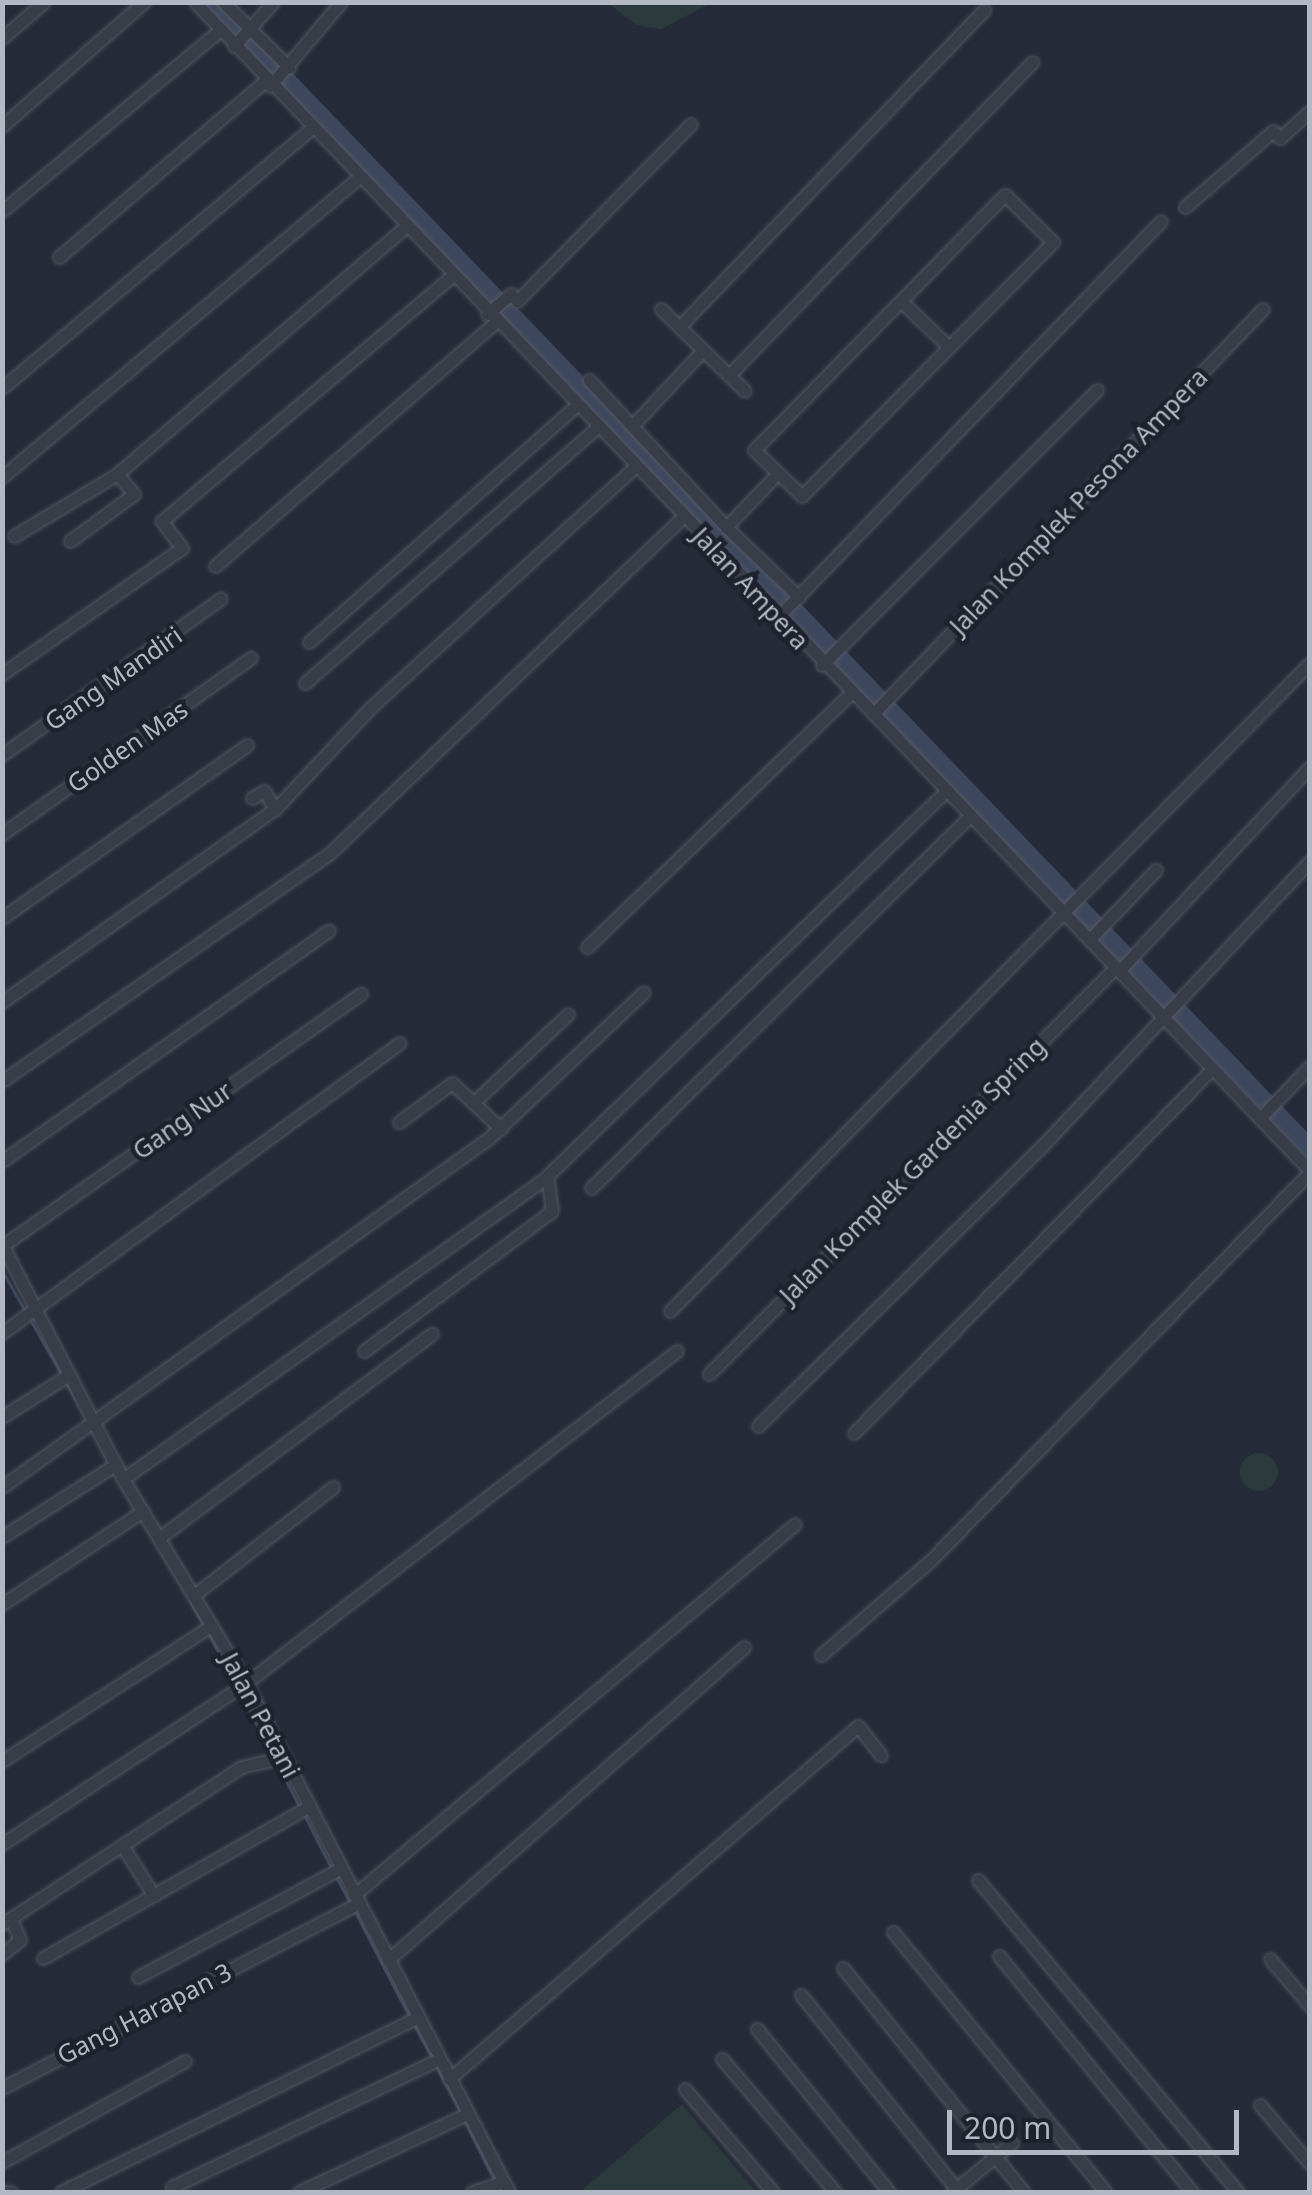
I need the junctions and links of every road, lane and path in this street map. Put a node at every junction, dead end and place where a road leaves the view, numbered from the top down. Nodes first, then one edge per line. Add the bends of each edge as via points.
1 (44, 2) edge
2 (144, 2) edge
3 (223, 2) edge
4 (273, 2) edge
5 (342, 2) edge
6 (198, 4) edge
7 (984, 10) dead end
8 (220, 30) junction
9 (2, 38) edge
10 (242, 38) junction
11 (1032, 62) dead end
12 (288, 69) junction
13 (269, 83) junction
14 (1310, 111) edge
15 (691, 124) dead end
16 (2, 126) edge
17 (312, 128) junction
18 (358, 177) junction
19 (1185, 207) dead end
20 (2, 211) edge
21 (1161, 221) dead end
22 (404, 228) junction
23 (59, 257) dead end
24 (452, 276) junction
25 (901, 300) junction
26 (660, 309) dead end
27 (1263, 309) dead end
28 (494, 312) junction
29 (679, 327) junction
30 (949, 347) junction
31 (703, 350) junction
32 (729, 375) junction
33 (589, 380) dead end
34 (2, 388) edge
35 (1097, 390) dead end
36 (745, 391) dead end
37 (576, 406) junction
38 (632, 426) junction
39 (597, 427) junction
40 (635, 466) junction
41 (778, 473) junction
42 (117, 474) junction
43 (2, 477) edge
44 (684, 516) junction
45 (726, 527) junction
46 (14, 536) dead end
47 (70, 540) dead end
48 (216, 566) dead end
49 (221, 598) dead end
50 (789, 606) junction
51 (309, 642) dead end
52 (250, 658) dead end
53 (824, 663) junction
54 (1310, 663) edge
55 (2, 674) edge
56 (305, 683) dead end
57 (852, 692) junction
58 (877, 710) junction
59 (248, 745) dead end
60 (2, 755) edge
61 (1310, 767) edge
62 (947, 790) junction
63 (252, 798) dead end
64 (276, 808) junction
65 (972, 815) junction
66 (2, 834) edge
67 (1310, 861) edge
68 (1156, 870) dead end
69 (1067, 913) junction
70 (2, 918) edge
71 (328, 930) dead end
72 (1091, 938) junction
73 (587, 948) dead end
74 (1118, 970) junction
75 (642, 993) dead end
76 (361, 994) dead end
77 (2, 1002) edge
78 (1169, 1011) junction
79 (568, 1014) dead end
80 (400, 1043) dead end
81 (1310, 1066) edge
82 (1212, 1068) junction
83 (2, 1081) edge
84 (474, 1104) junction
85 (1262, 1116) junction
86 (400, 1122) dead end
87 (501, 1129) junction
88 (2, 1162) edge
89 (1310, 1172) edge
90 (547, 1176) junction
91 (591, 1188) dead end
92 (3, 1245) edge
93 (670, 1312) dead end
94 (28, 1315) junction
95 (2, 1333) edge
96 (432, 1334) dead end
97 (364, 1351) dead end
98 (677, 1351) dead end
99 (709, 1374) dead end
100 (65, 1377) junction
101 (2, 1417) edge
102 (100, 1424) junction
103 (758, 1426) dead end
104 (854, 1433) dead end
105 (112, 1466) junction
106 (123, 1480) junction
107 (2, 1487) edge
108 (332, 1487) dead end
109 (143, 1512) junction
110 (794, 1524) dead end
111 (2, 1538) edge
112 (159, 1538) junction
113 (194, 1595) junction
114 (2, 1604) edge
115 (205, 1629) junction
116 (744, 1646) dead end
117 (821, 1655) dead end
118 (241, 1686) junction
119 (881, 1755) dead end
120 (282, 1758) junction
121 (2, 1761) edge
122 (307, 1808) junction
123 (2, 1844) edge
124 (122, 1845) junction
125 (334, 1871) junction
126 (978, 1880) dead end
127 (154, 1896) junction
128 (354, 1903) junction
129 (7, 1922) edge
130 (893, 1932) dead end
131 (4, 1952) edge
132 (998, 1956) dead end
133 (43, 1958) dead end
134 (1270, 1958) dead end
135 (388, 1960) junction
136 (843, 1968) dead end
137 (138, 1977) dead end
138 (801, 1996) dead end
139 (1310, 2006) edge
140 (414, 2019) junction
141 (758, 2030) dead end
142 (722, 2059) dead end
143 (185, 2061) dead end
144 (435, 2061) junction
145 (449, 2078) junction
146 (2, 2088) edge
147 (685, 2089) dead end
148 (1260, 2105) dead end
149 (467, 2114) junction
150 (1012, 2143) dead end
151 (995, 2157) junction
152 (2, 2162) edge
153 (1310, 2164) edge
154 (501, 2185) edge
155 (172, 2187) dead end
156 (956, 2191) edge
157 (4, 2192) edge
158 (12, 2192) edge
159 (60, 2192) edge
160 (299, 2192) edge
161 (472, 2192) edge
162 (773, 2192) edge
163 (834, 2192) edge
164 (889, 2192) edge
165 (1024, 2192) edge
166 (1106, 2192) edge
167 (1192, 2192) edge
168 (1238, 2192) edge

1 - 9 street
2 - 16 street
3 - 10 street
4 - 10 street
5 - 12 street
6 - 8 street, Jalan Ampera
7 - 29 street
8 - 10 street, Jalan Ampera
8 - 20 street
10 - 12 street
10 - 13 street, Jalan Ampera
11 - 32 street
12 - 13 street
13 - 17 street, Jalan Ampera
13 - 23 street
14 - 19 street
15 - 28 street via 516,300
17 - 18 street, Jalan Ampera
17 - 34 street
18 - 22 street, Jalan Ampera
18 - 43 street
21 - 50 street
22 - 24 street, Jalan Ampera
22 - 42 street
24 - 28 street, Jalan Ampera
24 - 55 street via 162,521 182,548
25 - 30 street
25 - 30 street via 1004,195 1053,242
25 - 41 street via 754,450
26 - 29 street
27 - 58 street, Jalan Komplek Pesona Ampera
28 - 37 street, Jalan Ampera
28 - 48 street
29 - 31 street
30 - 41 street via 802,496
31 - 32 street
31 - 38 street
32 - 36 street
33 - 38 street
35 - 53 street
37 - 39 street, Jalan Ampera
37 - 51 street
38 - 45 street
39 - 40 street, Jalan Ampera
39 - 56 street
40 - 44 street, Jalan Ampera
40 - 64 street via 372,707
41 - 45 street
42 - 46 street
42 - 47 street via 134,494
44 - 50 street, Jalan Ampera
44 - 83 street via 331,852
45 - 50 street
49 - 60 street, Gang Mandiri
50 - 53 street, Jalan Ampera
52 - 66 street, Golden Mas
53 - 57 street, Jalan Ampera
54 - 69 street
57 - 58 street, Jalan Ampera
57 - 73 street
58 - 62 street, Jalan Ampera
59 - 70 street
61 - 74 street, Jalan Komplek Gardenia Spring
62 - 65 street, Jalan Ampera
62 - 90 street
63 - 64 street via 264,790
64 - 77 street via 257,828
65 - 69 street, Jalan Ampera
65 - 91 street
67 - 78 street
68 - 72 street
69 - 72 street, Jalan Ampera
69 - 93 street
71 - 88 street
72 - 74 street, Jalan Ampera
74 - 78 street, Jalan Ampera
74 - 99 street, Jalan Komplek Gardenia Spring
75 - 87 street
76 - 92 street, Gang Nur
78 - 82 street, Jalan Ampera
78 - 103 street
79 - 84 street
80 - 94 street
81 - 85 street
82 - 85 street, Jalan Ampera
82 - 104 street
84 - 86 street via 452,1083
84 - 87 street
85 - 89 street, Jalan Ampera
87 - 102 street
89 - 117 street via 931,1560
90 - 97 street via 552,1211
90 - 106 street
92 - 94 street, Jalan Petani
94 - 95 street
94 - 100 street, Jalan Petani
96 - 112 street
98 - 118 street
100 - 101 street
100 - 102 street, Jalan Petani
102 - 105 street, Jalan Petani
102 - 107 street
105 - 106 street, Jalan Petani
105 - 111 street
106 - 109 street, Jalan Petani
108 - 113 street
109 - 112 street, Jalan Petani
109 - 114 street
110 - 128 street, Gang Harapan 3
112 - 113 street, Jalan Petani
113 - 115 street, Jalan Petani
115 - 118 street, Jalan Petani
115 - 121 street
116 - 135 street
118 - 120 street, Jalan Petani
118 - 123 street
119 - 145 street via 858,1726
120 - 122 street, Jalan Petani
120 - 124 street via 262,1768 241,1766
122 - 125 street, Jalan Petani
122 - 127 street
124 - 127 street
124 - 129 street
125 - 128 street, Jalan Petani
125 - 137 street
126 - 168 street
127 - 133 street
128 - 135 street, Jalan Petani
128 - 146 street, Gang Harapan 3
129 - 131 street via 20,1940
130 - 166 street
132 - 167 street
134 - 139 street
135 - 140 street, Jalan Petani
136 - 151 street
138 - 156 street
140 - 144 street, Jalan Petani
140 - 159 street
141 - 164 street
142 - 163 street
143 - 152 street
144 - 145 street, Jalan Petani
144 - 155 street
145 - 149 street, Jalan Petani
147 - 162 street
148 - 153 street
149 - 154 street, Jalan Petani
149 - 160 street
150 - 151 street
151 - 156 street
151 - 165 street
154 - 161 street
157 - 158 street

